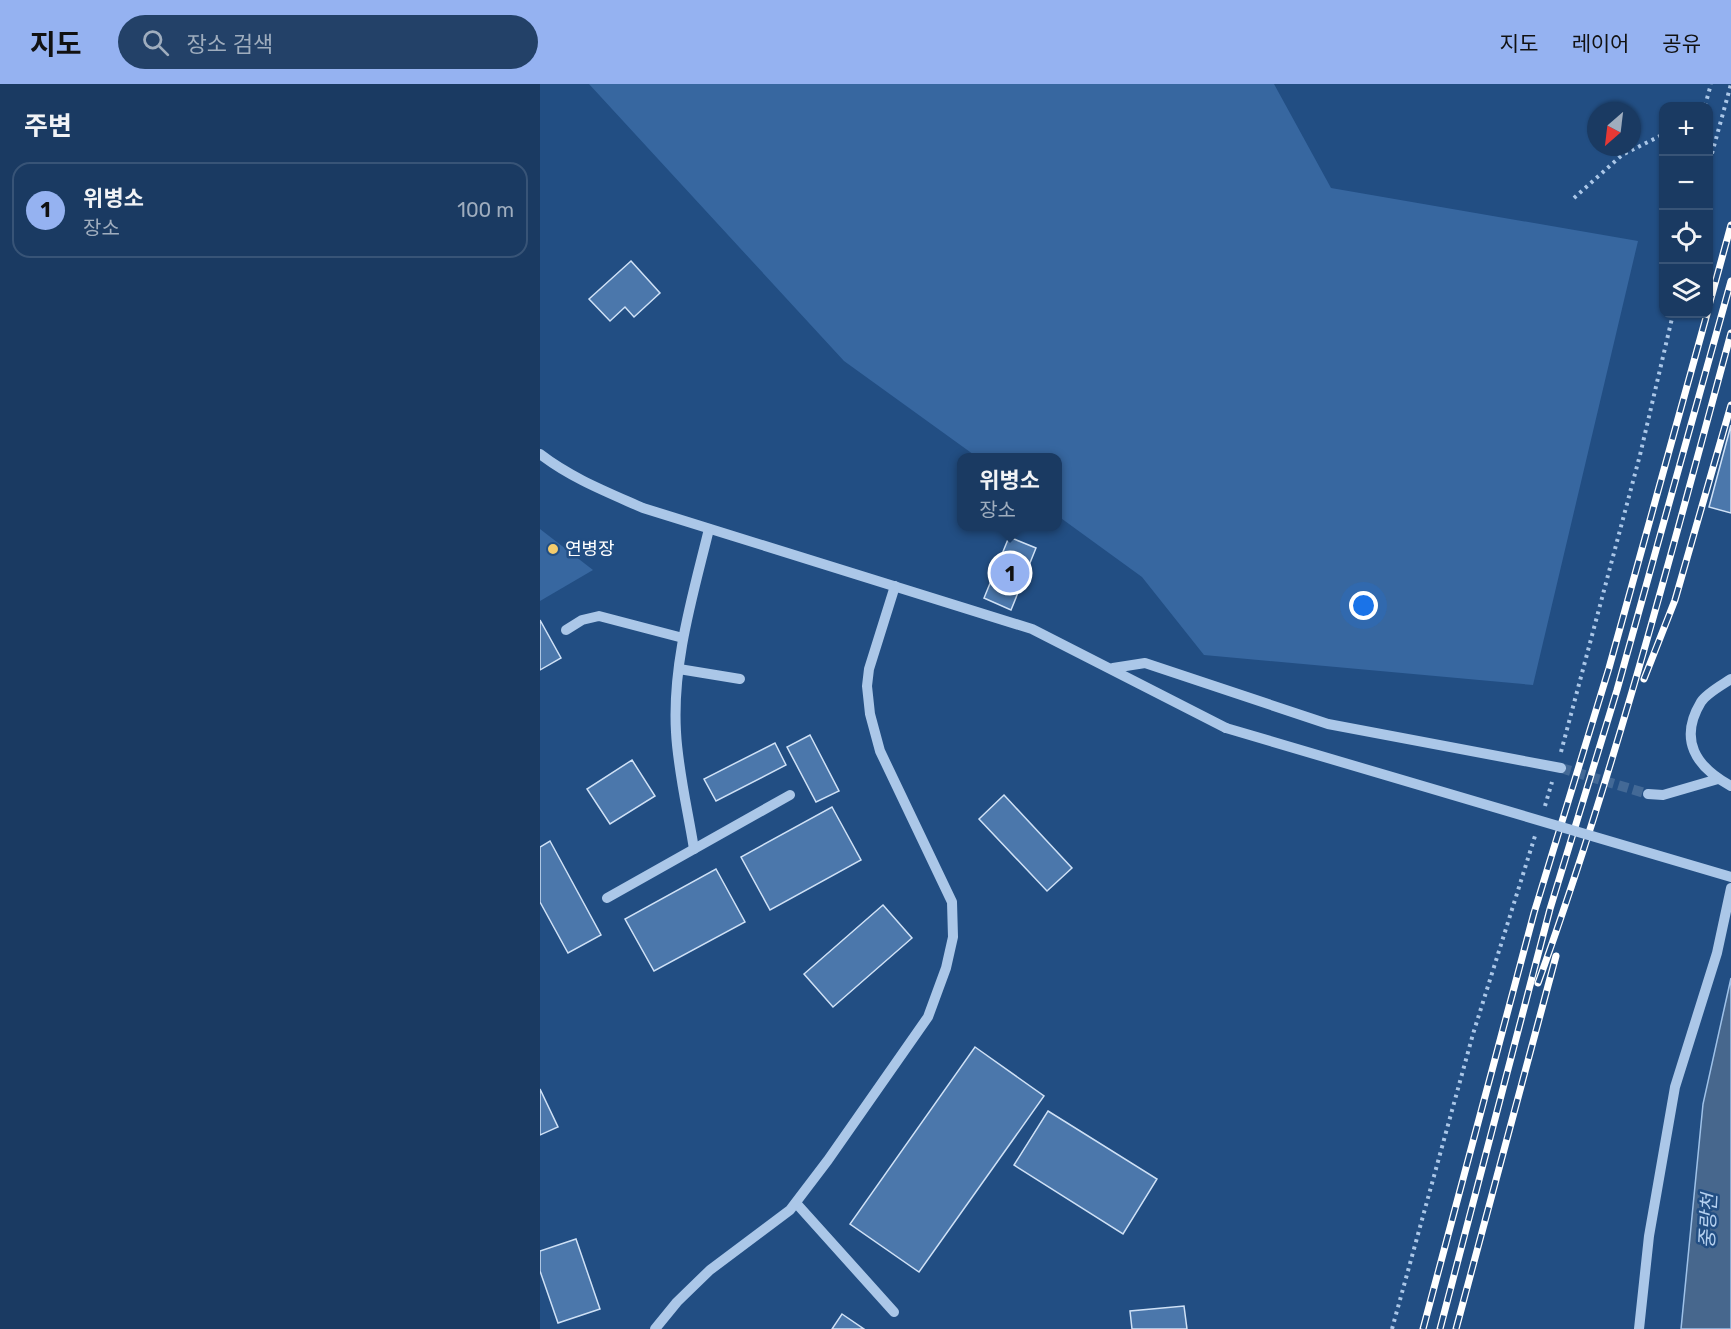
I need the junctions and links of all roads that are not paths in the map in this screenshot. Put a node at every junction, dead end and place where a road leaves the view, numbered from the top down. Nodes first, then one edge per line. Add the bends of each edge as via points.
1 (540, 454) edge
2 (540, 459) edge
3 (559, 469) junction
4 (709, 529) junction
5 (896, 586) junction
6 (566, 630) dead end
7 (684, 638) junction
8 (1113, 668) junction
9 (679, 669) junction
10 (740, 679) dead end
11 (1731, 679) edge
12 (1561, 768) tunnel mouth
13 (1718, 779) junction
14 (1731, 786) edge
15 (1648, 794) tunnel mouth
16 (790, 795) dead end
17 (694, 849) junction
18 (1731, 877) edge
19 (1731, 888) edge
20 (607, 898) dead end
21 (796, 1203) junction
22 (894, 1312) dead end
23 (655, 1329) edge
24 (1639, 1329) edge

1 - 3 street
2 - 3 street
3 - 4 street via 643,507
4 - 5 street
4 - 7 street
5 - 8 street via 1032,628
5 - 21 street via 869,669 870,714 880,751 952,902 953,937 928,1017
6 - 7 street via 599,616
7 - 9 street
8 - 12 street via 1145,663 1328,724
8 - 18 street, bridge via 1226,728
9 - 10 street
9 - 17 street via 676,733
11 - 13 street via 1702,701 1689,734 1695,757
13 - 14 street
13 - 15 street via 1663,795
16 - 17 street
17 - 20 street
19 - 24 street via 1717,953 1675,1087 1649,1236
21 - 22 street
21 - 23 street via 710,1270

